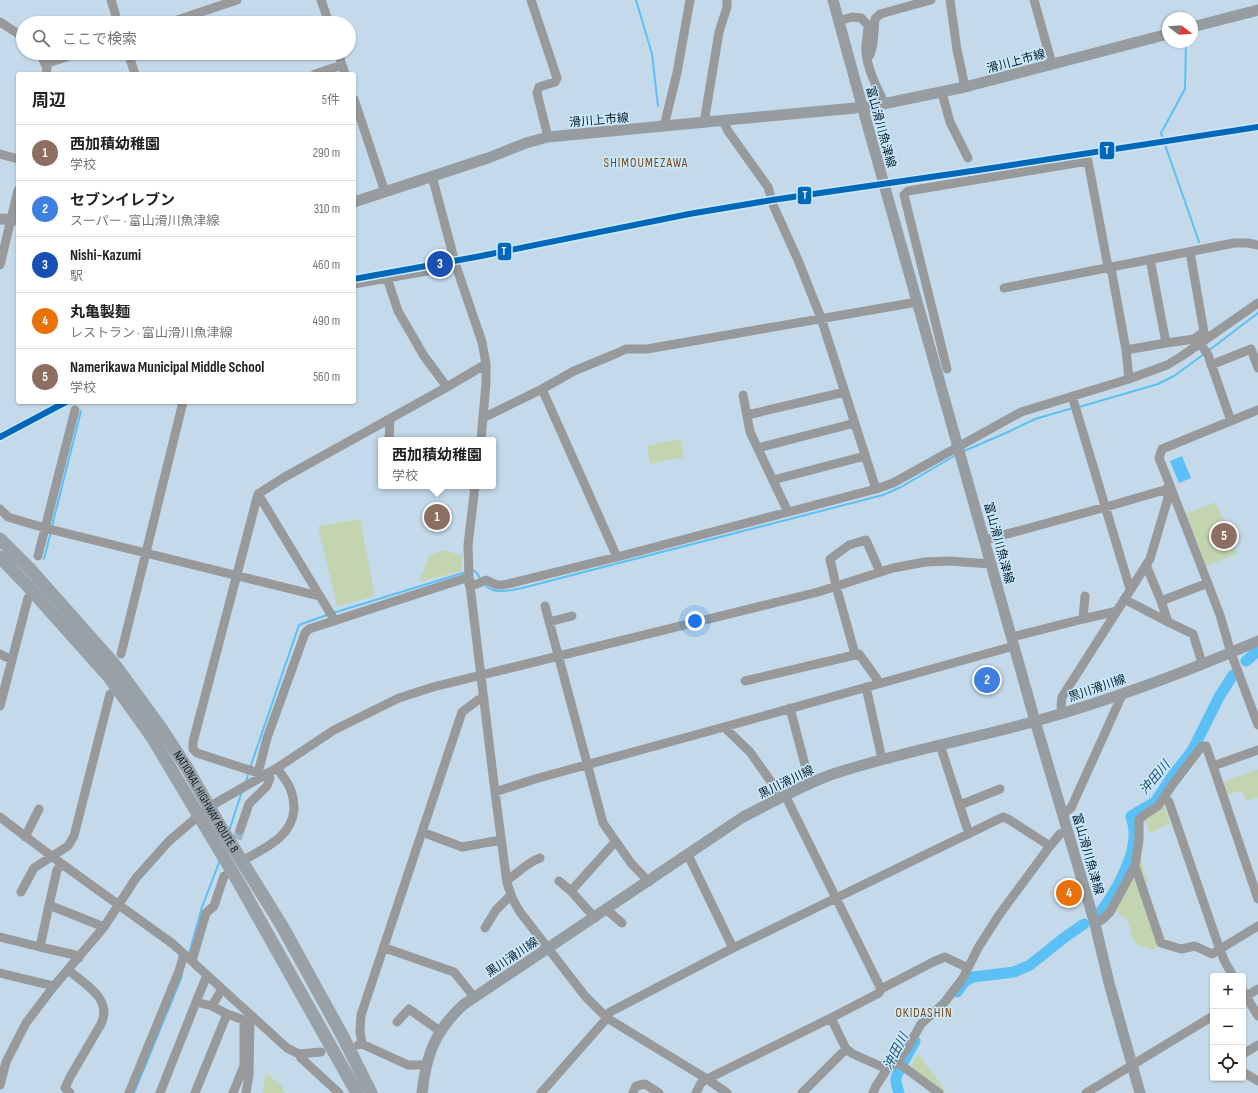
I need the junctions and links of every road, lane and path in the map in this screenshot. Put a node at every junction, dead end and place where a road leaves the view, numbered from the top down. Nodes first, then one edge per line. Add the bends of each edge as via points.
1 (111, 0) edge
2 (237, 0) edge
3 (321, 0) edge
4 (531, 0) edge
5 (690, 0) edge
6 (727, 0) edge
7 (833, 0) edge
8 (931, 0) edge
9 (950, 0) edge
10 (1034, 0) edge
11 (1258, 10) edge
12 (116, 16) edge
13 (189, 16) edge
14 (326, 16) edge
15 (839, 21) junction
16 (0, 22) edge
17 (1198, 25) edge
18 (16, 32) edge
19 (1162, 36) edge
20 (867, 58) junction
21 (43, 60) edge
22 (57, 60) edge
23 (130, 60) edge
24 (340, 60) edge
25 (45, 64) junction
26 (1052, 64) junction
27 (344, 70) edge
28 (46, 72) edge
29 (134, 72) edge
30 (330, 72) edge
31 (965, 87) junction
32 (942, 93) junction
33 (884, 103) junction
34 (356, 105) edge
35 (868, 107) dead end
36 (855, 108) dead end
37 (724, 121) junction
38 (704, 123) junction
39 (664, 126) junction
40 (548, 137) junction
41 (0, 154) edge
42 (16, 158) edge
43 (968, 158) dead end
44 (432, 176) junction
45 (385, 192) junction
46 (16, 198) edge
47 (356, 201) edge
48 (10, 220) edge
49 (1258, 244) edge
50 (1190, 252) junction
51 (1150, 259) junction
52 (0, 265) edge
53 (456, 266) junction
54 (1108, 267) junction
55 (387, 278) junction
56 (356, 284) edge
57 (1004, 288) dead end
58 (917, 302) junction
59 (1258, 303) edge
60 (821, 318) junction
61 (1166, 343) junction
62 (1200, 343) junction
63 (1254, 348) edge
64 (1126, 350) junction
65 (486, 364) junction
66 (1211, 365) junction
67 (1258, 368) edge
68 (947, 369) dead end
69 (1129, 379) junction
70 (447, 387) junction
71 (542, 389) junction
72 (845, 392) junction
73 (743, 395) dead end
74 (1072, 396) junction
75 (182, 404) edge
76 (75, 410) dead end
77 (1258, 410) edge
78 (747, 415) junction
79 (484, 418) junction
80 (390, 419) junction
81 (1231, 421) junction
82 (855, 423) junction
83 (389, 437) edge
84 (481, 437) edge
85 (959, 446) junction
86 (758, 448) junction
87 (866, 456) junction
88 (773, 480) junction
89 (475, 489) edge
90 (876, 489) junction
91 (1169, 489) junction
92 (258, 494) junction
93 (1106, 507) junction
94 (0, 508) edge
95 (788, 512) junction
96 (45, 528) junction
97 (0, 539) edge
98 (985, 540) junction
99 (145, 553) junction
100 (38, 556) dead end
101 (0, 557) edge
102 (617, 558) junction
103 (992, 564) junction
104 (1146, 565) junction
105 (880, 572) junction
106 (236, 576) junction
107 (469, 581) junction
108 (1208, 583) junction
109 (836, 586) junction
110 (1130, 589) junction
111 (319, 596) junction
112 (1085, 596) dead end
113 (28, 598) dead end
114 (1124, 599) junction
115 (1161, 601) junction
116 (545, 606) dead end
117 (1117, 611) junction
118 (572, 616) dead end
119 (1083, 620) junction
120 (335, 621) junction
121 (549, 622) junction
122 (1168, 622) junction
123 (1013, 641) junction
124 (1258, 641) edge
125 (1231, 653) junction
126 (0, 654) edge
127 (121, 654) dead end
128 (855, 654) junction
129 (558, 656) junction
130 (12, 660) junction
131 (1202, 664) junction
132 (481, 674) junction
133 (745, 682) dead end
134 (878, 683) junction
135 (866, 687) junction
136 (1123, 693) junction
137 (110, 694) dead end
138 (484, 698) junction
139 (0, 706) edge
140 (790, 708) junction
141 (1063, 713) junction
142 (1035, 721) junction
143 (1258, 725) edge
144 (724, 727) junction
145 (940, 745) junction
146 (1258, 750) edge
147 (882, 759) junction
148 (586, 765) junction
149 (1213, 766) junction
150 (276, 768) junction
151 (262, 774) junction
152 (810, 784) junction
153 (1000, 789) dead end
154 (495, 792) junction
155 (784, 796) junction
156 (1164, 797) junction
157 (960, 805) junction
158 (39, 809) dead end
159 (204, 811) junction
160 (1063, 814) junction
161 (0, 817) edge
162 (240, 830) tunnel mouth
163 (1068, 831) junction
164 (422, 832) junction
165 (969, 834) junction
166 (25, 837) junction
167 (501, 840) junction
168 (615, 842) junction
169 (1050, 846) junction
170 (688, 856) junction
171 (53, 857) junction
172 (540, 858) dead end
173 (242, 861) junction
174 (62, 864) junction
175 (1135, 866) junction
176 (224, 876) dead end
177 (507, 880) junction
178 (559, 881) dead end
179 (648, 882) junction
180 (570, 890) junction
181 (21, 892) dead end
182 (511, 895) junction
183 (837, 899) junction
184 (1258, 899) edge
185 (49, 905) junction
186 (118, 905) junction
187 (607, 910) junction
188 (595, 918) junction
189 (622, 923) dead end
190 (1095, 924) junction
191 (1258, 926) edge
192 (104, 927) junction
193 (485, 928) dead end
194 (0, 937) edge
195 (40, 947) junction
196 (384, 948) junction
197 (548, 948) junction
198 (733, 948) junction
199 (1220, 950) junction
200 (184, 954) junction
201 (79, 958) junction
202 (192, 961) junction
203 (968, 968) junction
204 (68, 970) junction
205 (0, 972) edge
206 (1231, 973) edge
207 (207, 975) junction
208 (54, 986) junction
209 (222, 989) junction
210 (882, 989) junction
211 (1258, 989) edge
212 (1246, 994) edge
213 (475, 998) junction
214 (1246, 998) edge
215 (196, 1002) junction
216 (212, 1006) junction
217 (227, 1014) junction
218 (1258, 1016) edge
219 (608, 1018) junction
220 (831, 1018) junction
221 (1210, 1018) edge
222 (250, 1020) dead end
223 (397, 1022) dead end
224 (440, 1031) junction
225 (1258, 1045) edge
226 (846, 1049) junction
227 (321, 1052) dead end
228 (1246, 1052) edge
229 (299, 1054) junction
230 (3, 1062) edge
231 (898, 1062) junction
232 (426, 1066) junction
233 (1132, 1066) junction
234 (887, 1069) junction
235 (1246, 1074) edge
236 (707, 1079) junction
237 (1258, 1081) edge
238 (0, 1085) edge
239 (328, 1089) edge
240 (70, 1093) edge
241 (129, 1093) edge
242 (160, 1093) edge
243 (195, 1093) edge
244 (233, 1093) edge
245 (246, 1093) edge
246 (339, 1093) edge
247 (357, 1093) edge
248 (371, 1093) edge
249 (422, 1093) edge
250 (541, 1093) edge
251 (633, 1093) edge
252 (659, 1093) edge
253 (696, 1093) edge
254 (727, 1093) edge
255 (802, 1093) edge
256 (873, 1093) edge
257 (940, 1093) edge
258 (1086, 1093) edge
259 (1140, 1093) edge

1 - 12 street
2 - 13 street
3 - 14 street
4 - 40 street via 557,78 555,82 539,88 537,92
5 - 39 street via 677,73
6 - 38 street
7 - 15 main road, 富山滑川魚津線
8 - 20 street via 880,14 875,19 872,49
9 - 31 street
10 - 26 street
11 - 17 main road
15 - 20 street via 852,17 866,21
15 - 58 main road, 富山滑川魚津線
16 - 18 street
19 - 26 main road, 滑川上市線
20 - 33 street
21 - 25 street
22 - 25 street
23 - 29 street
24 - 27 street
25 - 28 street
26 - 31 main road, 滑川上市線
27 - 30 street
31 - 32 main road, 滑川上市線
32 - 33 main road, 滑川上市線
32 - 43 street via 950,122
33 - 35 main road, 滑川上市線
34 - 45 street
36 - 37 main road, 滑川上市線
37 - 38 main road, 滑川上市線
37 - 60 street via 728,131 768,187
38 - 39 main road, 滑川上市線
39 - 40 main road, 滑川上市線
40 - 44 main road, 滑川上市線
41 - 42 street
44 - 45 main road, 滑川上市線
44 - 53 street
45 - 47 main road, 滑川上市線
46 - 48 street
48 - 52 street
49 - 50 street via 1234,243
50 - 51 street
50 - 61 street via 1204,332 1194,339
51 - 54 street
51 - 61 street
53 - 55 street
53 - 65 street via 482,342
54 - 57 street
54 - 64 street via 1112,273
54 - 68 street via 1088,161 908,191 904,199
55 - 56 street
55 - 70 street via 398,311 424,356
58 - 60 street
58 - 85 main road, 富山滑川魚津線
59 - 62 street
60 - 71 street via 647,349 626,349 574,371
60 - 72 street
61 - 64 street
62 - 66 street
62 - 69 street via 1167,365
63 - 66 street
63 - 67 street
64 - 69 street
65 - 70 street
65 - 79 street
66 - 81 street
69 - 74 street
70 - 80 street
71 - 79 street
71 - 102 street
72 - 78 street
72 - 82 street
73 - 78 street
74 - 85 street via 1021,412
74 - 93 street
75 - 99 street
76 - 96 street
77 - 81 street
78 - 86 street via 750,432
79 - 84 street
80 - 83 street
80 - 92 street
81 - 91 street via 1162,449 1159,458
82 - 86 street
82 - 87 street
85 - 90 street via 893,483
85 - 98 main road, 富山滑川魚津線
86 - 88 street
87 - 88 street
87 - 90 street
88 - 95 street
89 - 107 street via 468,545
90 - 95 street
91 - 93 street
91 - 104 street via 1150,559
91 - 108 street
92 - 106 street
92 - 111 street
93 - 98 street
93 - 110 street
94 - 96 street via 8,517
95 - 102 street
96 - 99 street
96 - 100 street
97 - 159 highway, NATIONAL HIGHWAY ROUTE 8 via 115,664 187,768
98 - 103 main road, 富山滑川魚津線
99 - 106 street
99 - 127 street
101 - 159 highway, NATIONAL HIGHWAY ROUTE 8 via 109,677
102 - 107 street via 503,585 486,580 477,584
103 - 105 street via 925,562
103 - 123 main road, 富山滑川魚津線
104 - 110 street
104 - 115 street
105 - 109 street
105 - 109 street via 866,540 850,546 830,559
106 - 111 street
106 - 151 street via 193,749 197,753
107 - 120 street
107 - 132 street
108 - 115 street
108 - 125 street
109 - 128 street
109 - 129 street
110 - 114 street
111 - 120 street
112 - 119 street
113 - 130 street
114 - 117 street
114 - 122 street
115 - 122 street
116 - 121 street
117 - 119 street
117 - 141 street via 1062,697
118 - 121 street
119 - 123 street
120 - 151 street via 309,629 305,633 266,738
121 - 129 street
122 - 131 street via 1193,634
123 - 134 street
123 - 142 main road, 富山滑川魚津線
124 - 125 main road, 黒川滑川線
125 - 131 main road, 黒川滑川線
125 - 143 street
126 - 130 street
128 - 133 street
128 - 134 street via 859,654
129 - 132 street
129 - 148 street
130 - 139 street
131 - 136 main road, 黒川滑川線
132 - 138 street
132 - 150 street via 399,698 334,730
134 - 135 street
135 - 140 street
135 - 147 street
136 - 141 main road, 黒川滑川線
136 - 160 street via 1071,808
137 - 171 street via 74,836 68,846
138 - 154 street
138 - 164 street via 462,712
140 - 144 street
140 - 152 street
141 - 142 main road, 黒川滑川線
142 - 145 main road, 黒川滑川線
142 - 160 main road, 富山滑川魚津線
144 - 148 street
144 - 155 street via 750,752
145 - 147 main road, 黒川滑川線
145 - 157 street
146 - 149 street
147 - 152 main road, 黒川滑川線 via 832,774
148 - 154 street
148 - 168 street via 603,823
149 - 156 street via 1206,746 1202,746
149 - 184 street
150 - 151 street
150 - 173 street via 290,788 294,802 288,830 277,840
151 - 159 street
151 - 162 street via 270,778 267,786 249,804
152 - 155 main road, 黒川滑川線
153 - 157 street
154 - 167 street
155 - 170 main road, 黒川滑川線 via 743,817
155 - 183 street
156 - 175 street via 1158,806 1140,820
156 - 199 street via 1169,802
157 - 165 street
158 - 166 street
159 - 173 highway, NATIONAL HIGHWAY ROUTE 8
159 - 186 street via 151,860
159 - 247 highway, NATIONAL HIGHWAY ROUTE 8 via 243,890
160 - 163 main road, 富山滑川魚津線
161 - 166 street
163 - 169 street via 1060,834
163 - 190 main road, 富山滑川魚津線
164 - 167 street via 462,846
164 - 196 street
165 - 169 street via 1003,817
165 - 183 street
166 - 171 street
167 - 177 street
168 - 179 street
168 - 180 street
169 - 203 street via 999,915
170 - 179 main road, 黒川滑川線
170 - 198 street
171 - 174 street
171 - 181 street via 34,868
172 - 177 street via 530,862
173 - 248 highway, NATIONAL HIGHWAY ROUTE 8 via 282,926
174 - 185 street via 57,870
174 - 186 street
175 - 190 street via 1110,912
175 - 199 street via 1161,943 1181,949 1194,946 1212,954
176 - 202 street via 214,906 206,913
177 - 182 street
178 - 180 street
179 - 187 main road, 黒川滑川線
180 - 188 street
182 - 193 street via 496,910
182 - 197 street via 520,912
183 - 198 street
183 - 210 street
185 - 192 street
185 - 195 street
186 - 192 street
186 - 200 street
187 - 188 main road, 黒川滑川線
187 - 189 street
188 - 197 main road, 黒川滑川線
190 - 233 main road, 富山滑川魚津線
191 - 199 street
192 - 201 street
194 - 195 street
195 - 201 street
196 - 213 street via 454,972
196 - 232 street via 361,1015 360,1044 408,1065
197 - 213 main road, 黒川滑川線
197 - 219 street via 585,996
198 - 219 street via 610,1012
199 - 206 street
200 - 202 street
200 - 241 street
201 - 204 street
202 - 207 street
203 - 210 street via 945,957
203 - 231 street via 944,1003 921,1024
204 - 208 street
204 - 240 street via 98,995 105,1011 101,1024 65,1088
205 - 208 street
207 - 209 street
207 - 215 street
208 - 230 street via 26,1022
209 - 216 street
209 - 229 street via 287,1048
210 - 220 street
211 - 212 street
213 - 224 main road, 黒川滑川線 via 450,1017
214 - 218 street
215 - 216 street
215 - 242 street
216 - 217 street
217 - 243 street
217 - 244 street via 244,1020 244,1066
219 - 236 street
219 - 250 street
220 - 226 street
220 - 236 street
221 - 233 street
222 - 245 street via 249,1075
223 - 224 street via 409,1009
224 - 232 main road, 黒川滑川線
225 - 228 street
226 - 234 street
226 - 255 street
227 - 229 street
229 - 239 street
230 - 238 street
231 - 234 street
231 - 257 street
232 - 249 main road, 黒川滑川線
233 - 258 street
233 - 259 main road, 富山滑川魚津線
234 - 256 street
235 - 237 street
236 - 253 street via 701,1083
236 - 254 street
239 - 246 street
251 - 252 street via 636,1086 645,1084

